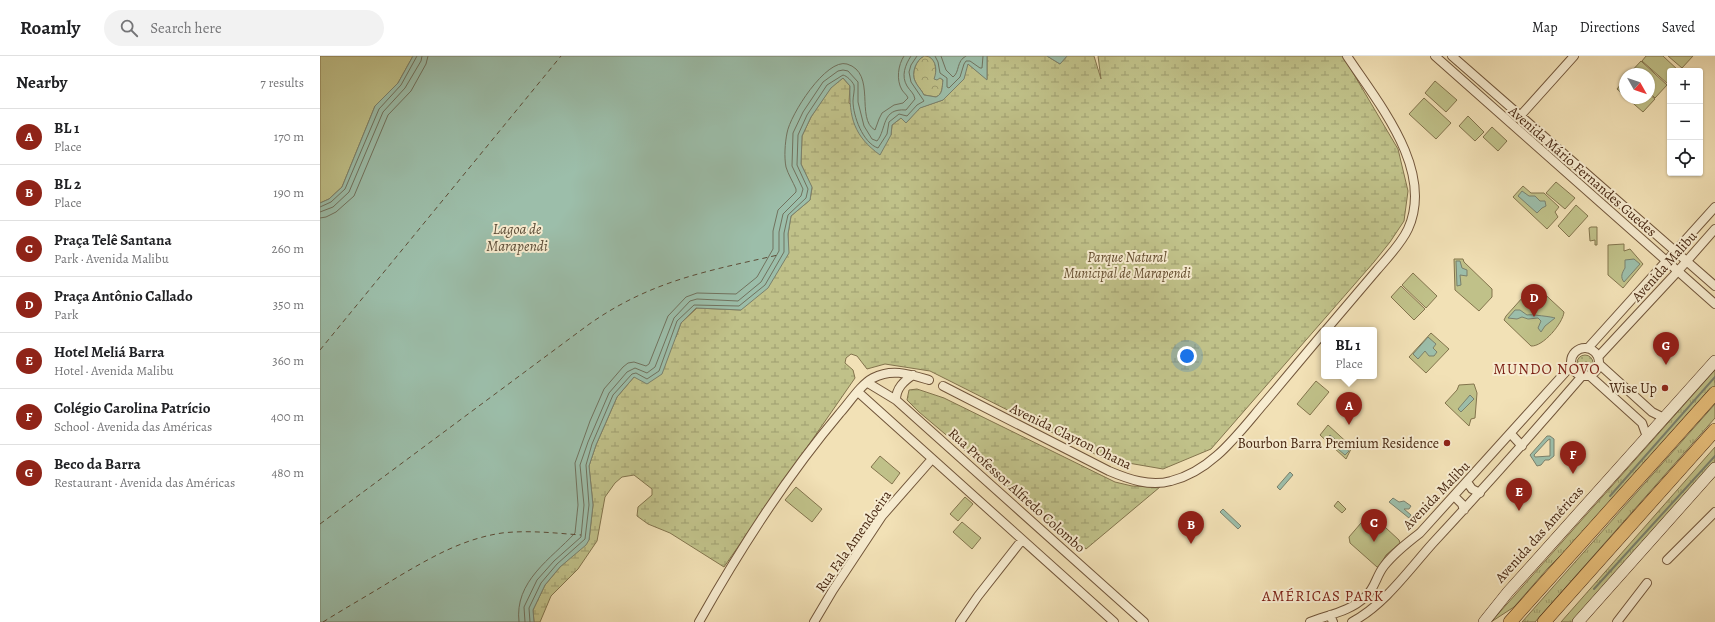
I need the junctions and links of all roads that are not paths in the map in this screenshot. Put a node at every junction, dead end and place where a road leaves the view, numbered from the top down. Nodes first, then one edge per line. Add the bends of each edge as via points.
1 (1347, 56) edge
2 (1435, 56) edge
3 (1452, 56) edge
4 (1574, 56) edge
5 (1521, 116) junction
6 (1715, 207) edge
7 (1715, 228) edge
8 (1675, 251) junction
9 (1666, 261) junction
10 (1687, 261) junction
11 (1678, 272) junction
12 (1715, 286) edge
13 (1715, 304) edge
14 (1328, 327) edge
15 (1321, 336) edge
16 (1588, 348) junction
17 (1599, 360) junction
18 (1715, 361) edge
19 (1571, 366) junction
20 (913, 375) junction
21 (1586, 376) junction
22 (929, 380) dead end
23 (868, 382) junction
24 (943, 386) dead end
25 (858, 392) junction
26 (1715, 393) edge
27 (896, 400) junction
28 (1664, 418) junction
29 (1715, 430) edge
30 (1511, 434) junction
31 (1647, 436) junction
32 (1522, 446) junction
33 (932, 459) junction
34 (1715, 468) edge
35 (1467, 482) junction
36 (1480, 492) junction
37 (1454, 496) junction
38 (1464, 510) junction
39 (1715, 512) edge
40 (1022, 540) junction
41 (1666, 560) dead end
42 (1647, 583) dead end
43 (1530, 599) junction
44 (1332, 618) edge
45 (1112, 621) edge
46 (699, 622) edge
47 (814, 622) edge
48 (960, 622) edge
49 (1144, 622) edge
50 (1310, 622) edge
51 (1352, 622) edge
52 (1484, 622) edge
53 (1500, 622) edge
54 (1510, 622) edge
55 (1544, 622) edge
56 (1578, 622) edge
57 (1617, 622) edge

1 - 14 street, Avenida Clayton Ohana via 1387,117 1405,151 1413,170 1416,190 1408,229 1397,246
2 - 9 street, Avenida Mário Fernandes Guedes
3 - 5 street, Avenida Mário Fernandes Guedes
4 - 5 street
5 - 8 street, Avenida Mário Fernandes Guedes
6 - 8 street, Avenida Malibu
7 - 10 street, Avenida Malibu
8 - 9 street, Avenida Malibu
8 - 10 street, Avenida Mário Fernandes Guedes
9 - 11 street, Avenida Mário Fernandes Guedes
9 - 16 street, Avenida Malibu
10 - 11 street, Avenida Malibu
10 - 12 street, Avenida Mário Fernandes Guedes
11 - 13 street, Avenida Mário Fernandes Guedes
11 - 17 street, Avenida Malibu
15 - 24 street, Avenida Clayton Ohana via 1217,456 1193,473 1171,482 1130,480
16 - 17 street via 1594,351
16 - 19 street via 1582,348 1574,353
17 - 21 street via 1596,372
17 - 28 street via 1652,412
18 - 28 main road, Avenida das Américas
19 - 21 street via 1574,372
19 - 30 street, Avenida Malibu
20 - 22 street
20 - 23 street via 894,372 878,376
20 - 27 street via 902,384
21 - 31 street via 1642,423
21 - 32 street, Avenida Malibu
23 - 25 street
23 - 27 street, Rua Professor Alfredo Colombo
25 - 33 street
25 - 46 street via 770,506
26 - 43 highway
27 - 49 street, Rua Professor Alfredo Colombo
28 - 31 main road, Avenida das Américas
29 - 55 highway
30 - 32 street
30 - 35 street, Avenida Malibu
31 - 52 main road, Avenida das Américas
32 - 36 street, Avenida Malibu
33 - 40 street
33 - 47 street, Rua Fala Amendoeira via 882,516
34 - 56 main road
35 - 36 street via 1472,489
35 - 37 street, Avenida Malibu
36 - 38 street, Avenida Malibu
37 - 38 street via 1461,501
37 - 44 street, Avenida Malibu via 1420,533 1392,556 1365,598
38 - 51 street, Avenida Malibu via 1366,615
39 - 41 street
40 - 45 street
40 - 48 street
42 - 57 street
43 - 53 highway
43 - 54 highway
44 - 50 street, Avenida Malibu

